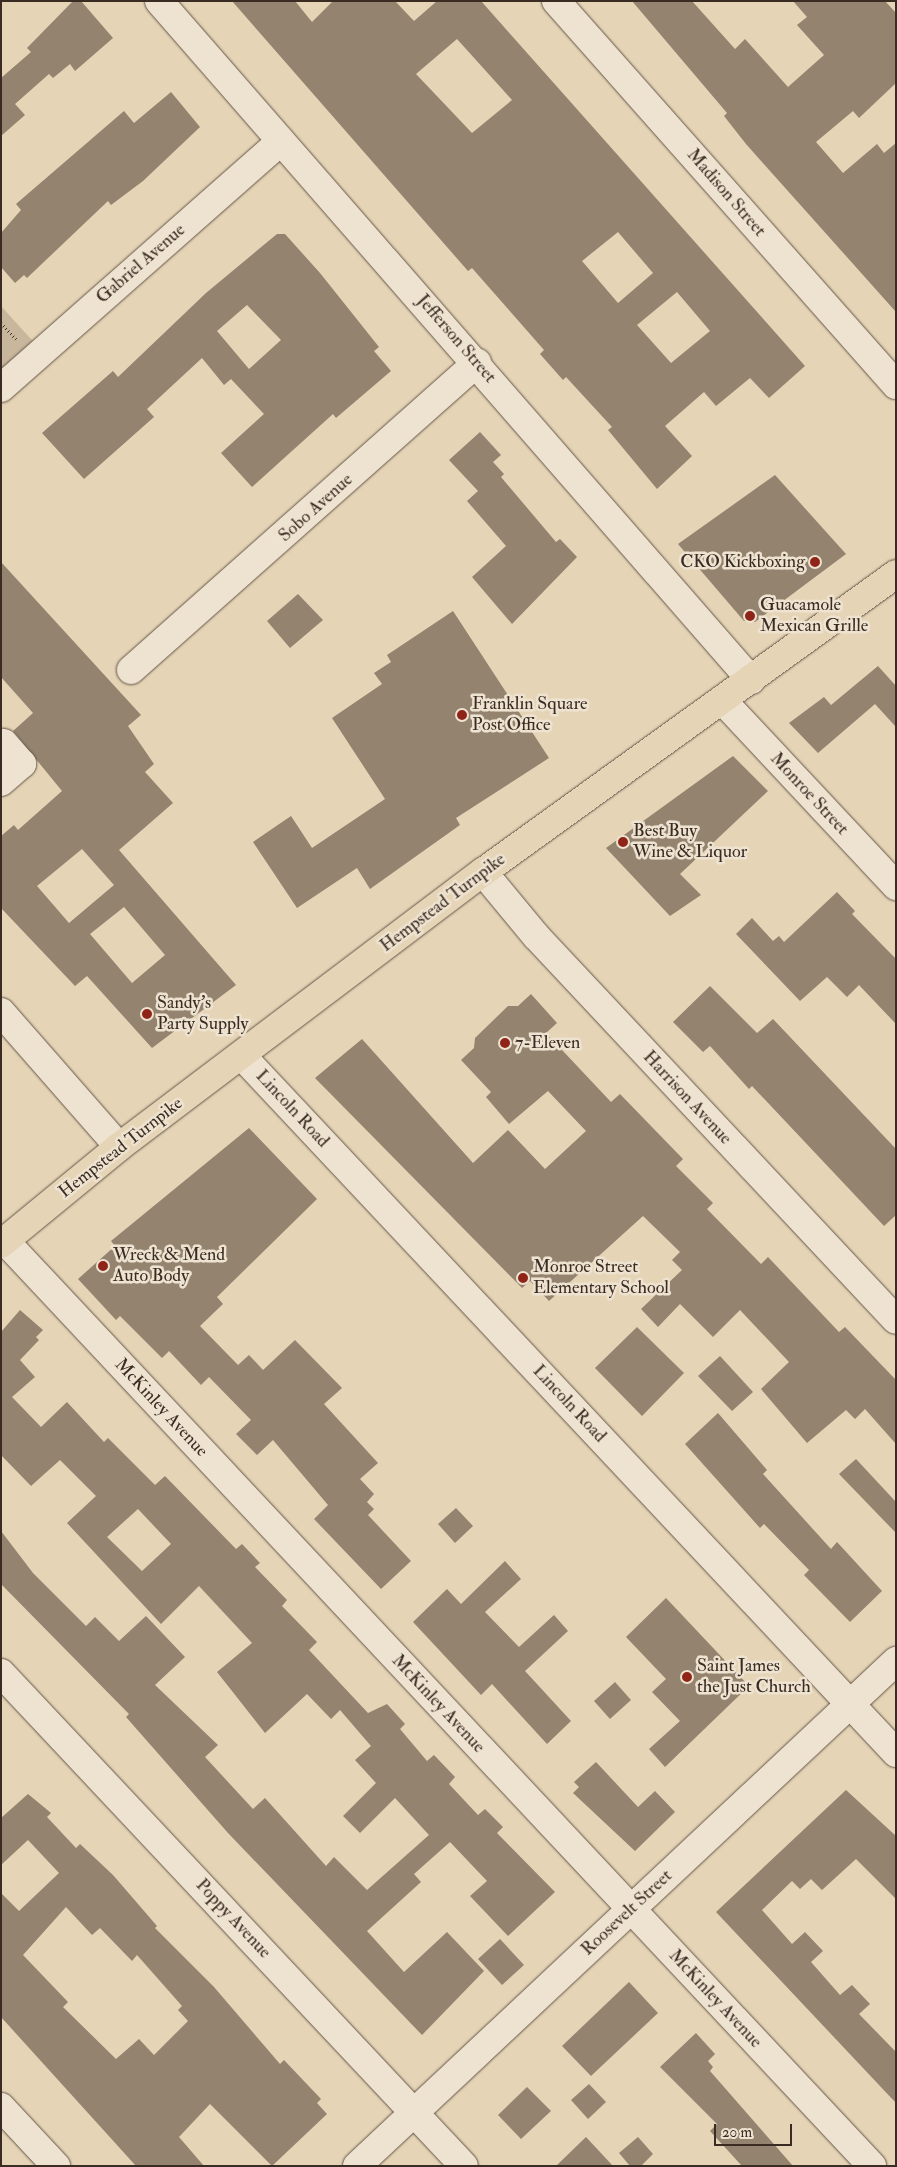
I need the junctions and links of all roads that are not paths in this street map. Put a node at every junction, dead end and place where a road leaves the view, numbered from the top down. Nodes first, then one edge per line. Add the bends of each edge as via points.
1 (159, 1) edge
2 (556, 1) edge
3 (281, 141) junction
4 (477, 363) junction
5 (896, 385) edge
6 (1, 388) edge
7 (896, 574) edge
8 (131, 670) dead end
9 (751, 680) junction
10 (722, 700) junction
11 (4, 743) dead end
12 (2, 781) edge
13 (483, 872) junction
14 (896, 886) edge
15 (1, 1012) edge
16 (242, 1056) junction
17 (119, 1147) junction
18 (3, 1243) edge
19 (896, 1320) edge
20 (896, 1661) edge
21 (1, 1673) edge
22 (850, 1704) junction
23 (896, 1753) edge
24 (631, 1910) junction
25 (1, 2108) edge
26 (414, 2112) junction
27 (56, 2166) edge
28 (357, 2166) edge
29 (464, 2166) edge
30 (872, 2166) edge

1 - 3 street, Jefferson Street
2 - 5 street, Madison Street
3 - 4 street, Jefferson Street
3 - 6 street, Gabriel Avenue
4 - 8 street, Sobo Avenue
4 - 9 street, Jefferson Street
7 - 9 main road, Hempstead Turnpike
9 - 10 main road, Hempstead Turnpike
10 - 13 main road, Hempstead Turnpike
10 - 14 street, Monroe Street
11 - 12 street via 22,764
13 - 16 main road, Hempstead Turnpike
13 - 19 street, Harrison Avenue via 536,936
15 - 17 street
16 - 17 main road, Hempstead Turnpike
16 - 22 street, Lincoln Road
17 - 18 main road, Hempstead Turnpike
18 - 24 street, McKinley Avenue
20 - 22 street, Roosevelt Street
21 - 26 street, Poppy Avenue
22 - 23 street, Lincoln Road
22 - 24 street, Roosevelt Street
24 - 26 street, Roosevelt Street
24 - 30 street, McKinley Avenue
25 - 27 street
26 - 28 street, Roosevelt Street
26 - 29 street, Poppy Avenue

